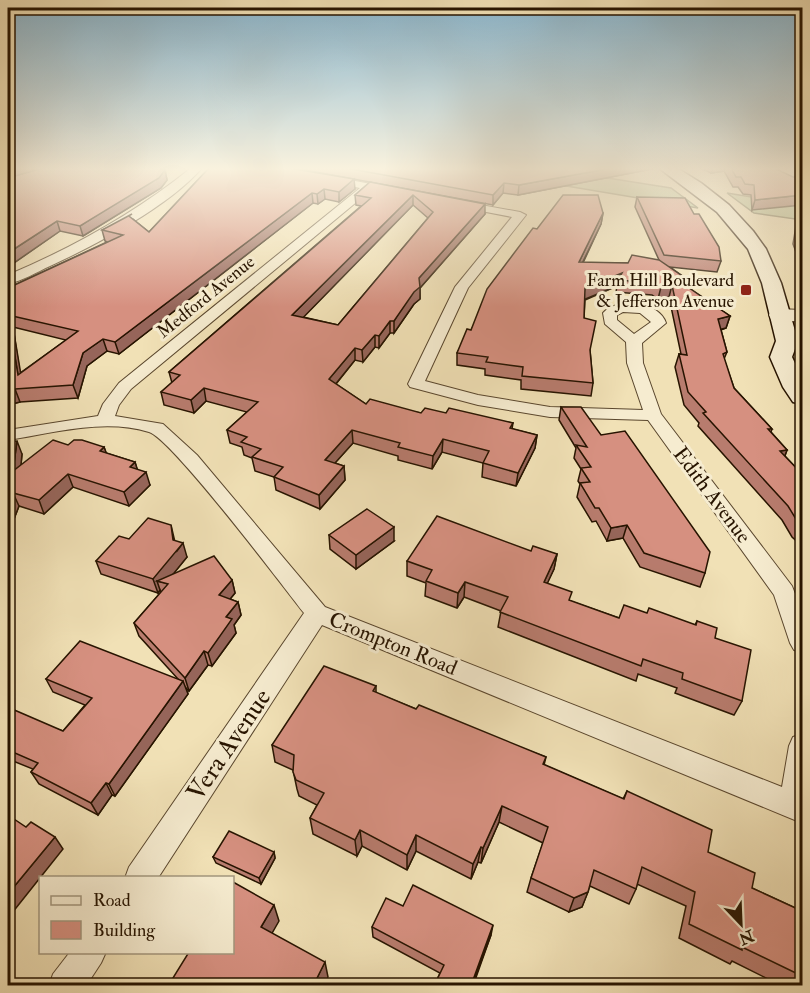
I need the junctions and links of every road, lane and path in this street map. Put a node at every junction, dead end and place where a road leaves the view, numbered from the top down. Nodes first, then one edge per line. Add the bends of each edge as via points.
1 (135, 214) edge
2 (335, 214) edge
3 (516, 214) edge
4 (727, 214) edge
5 (8, 280) edge
6 (778, 315) junction
7 (802, 316) edge
8 (634, 341) dead end
9 (797, 345) edge
10 (802, 397) edge
11 (653, 415) junction
12 (105, 420) junction
13 (8, 435) edge
14 (317, 613) junction
15 (802, 644) edge
16 (802, 746) edge
17 (798, 807) edge
18 (141, 876) edge
19 (89, 954) edge
20 (65, 986) edge

1 - 5 street via 84,245
2 - 12 street, Medford Avenue via 125,386
3 - 11 street via 520,215 462,287 416,384 550,412
4 - 6 main road via 748,237 765,265
6 - 7 street
6 - 9 main road
8 - 11 street, Edith Avenue via 635,363
9 - 10 main road via 781,357
11 - 15 street, Edith Avenue via 784,592
12 - 13 street, Crompton Road
12 - 14 street, Crompton Road via 156,428 190,459
14 - 17 street, Crompton Road
14 - 18 street, Vera Avenue
16 - 17 street
19 - 20 street

